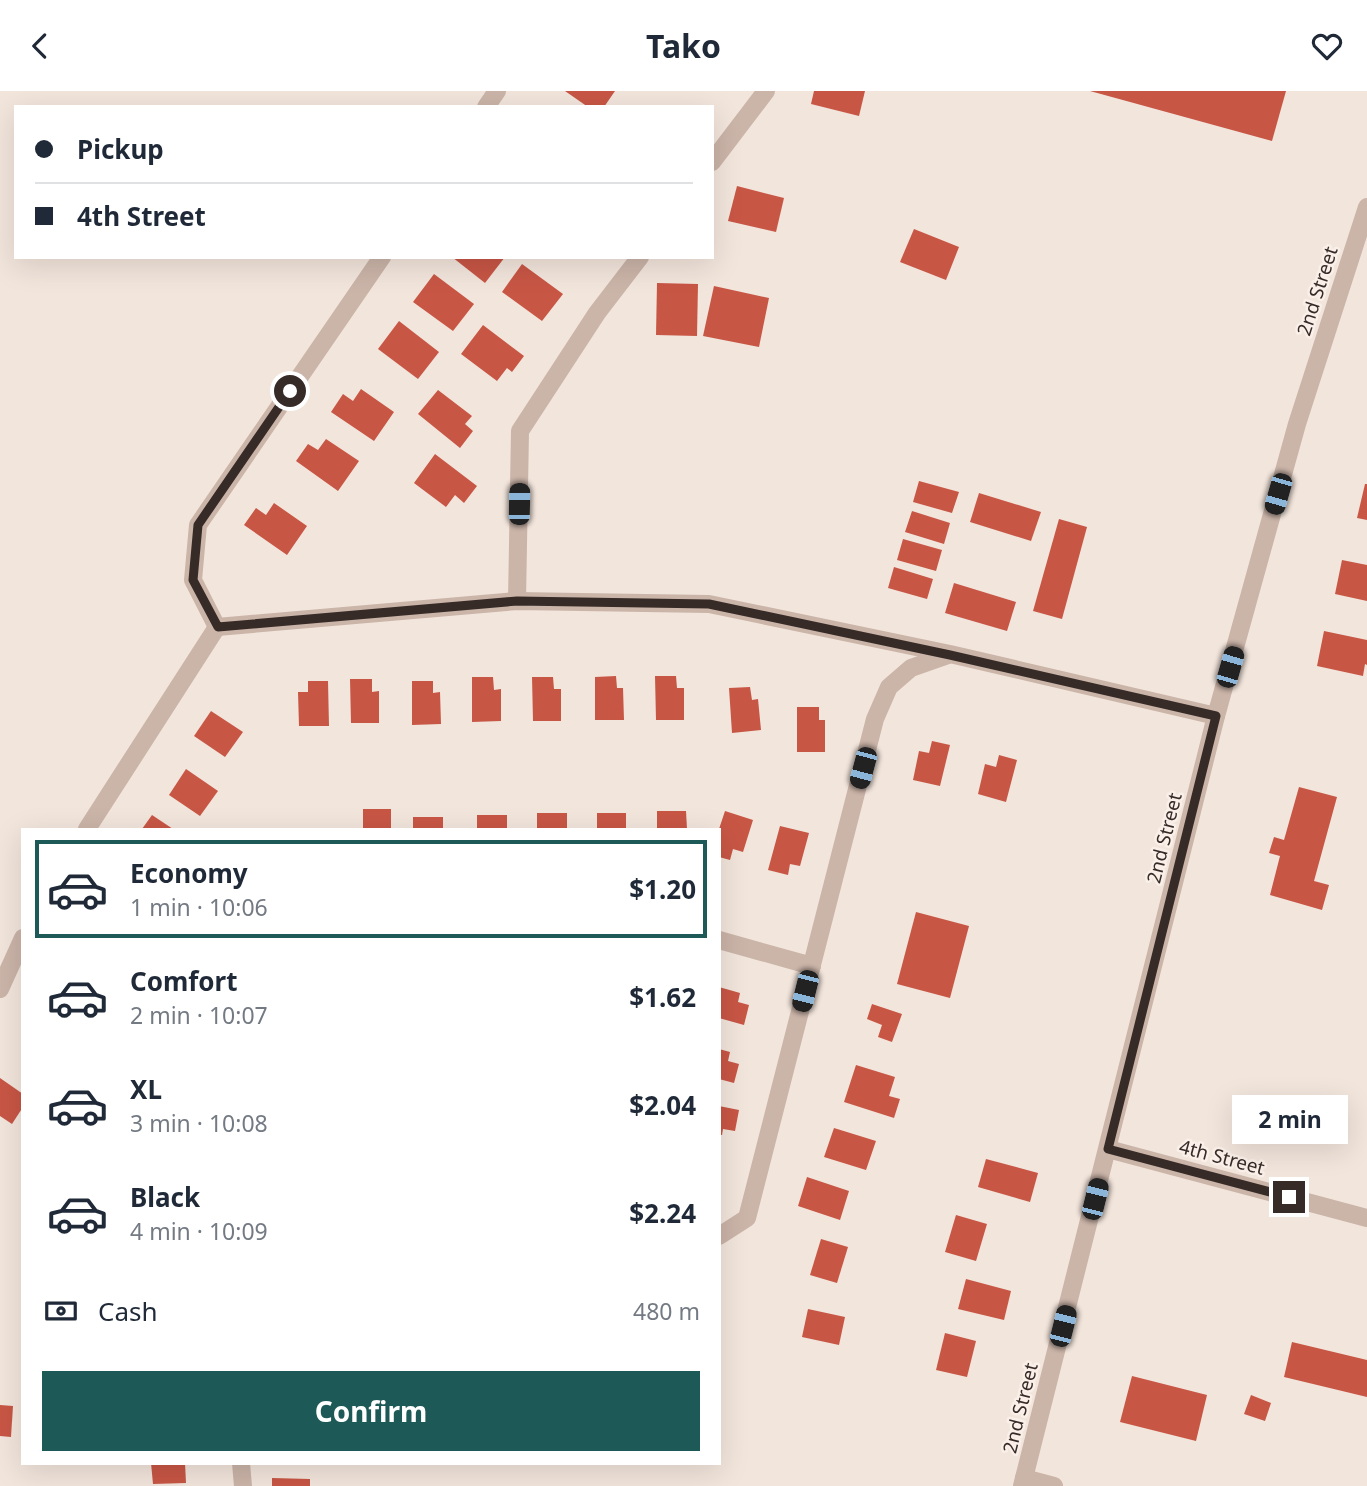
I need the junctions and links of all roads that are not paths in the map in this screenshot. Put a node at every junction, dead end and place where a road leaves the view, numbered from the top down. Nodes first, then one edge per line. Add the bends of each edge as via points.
1 (766, 91) edge
2 (714, 159) edge
3 (1367, 207) edge
4 (381, 259) edge
5 (638, 259) edge
6 (517, 601) junction
7 (218, 627) junction
8 (950, 655) junction
9 (1216, 716) junction
10 (88, 828) edge
11 (721, 941) edge
12 (21, 943) edge
13 (812, 966) junction
14 (0, 989) edge
15 (1108, 1149) junction
16 (1367, 1218) edge
17 (721, 1235) edge
18 (241, 1465) edge
19 (1023, 1482) edge
20 (243, 1486) edge
21 (1054, 1486) edge

1 - 2 street
3 - 9 street, 2nd Street via 1297,424
4 - 7 street via 198,525 193,580
5 - 6 street via 597,313 520,431
6 - 7 street
6 - 8 street via 709,604
7 - 10 street
8 - 9 street
8 - 13 street via 911,668 889,687 875,719
9 - 15 street, 2nd Street
11 - 13 street
12 - 14 street
13 - 17 street via 747,1218
15 - 16 street, 4th Street
15 - 19 street, 2nd Street
18 - 20 street
19 - 21 street

